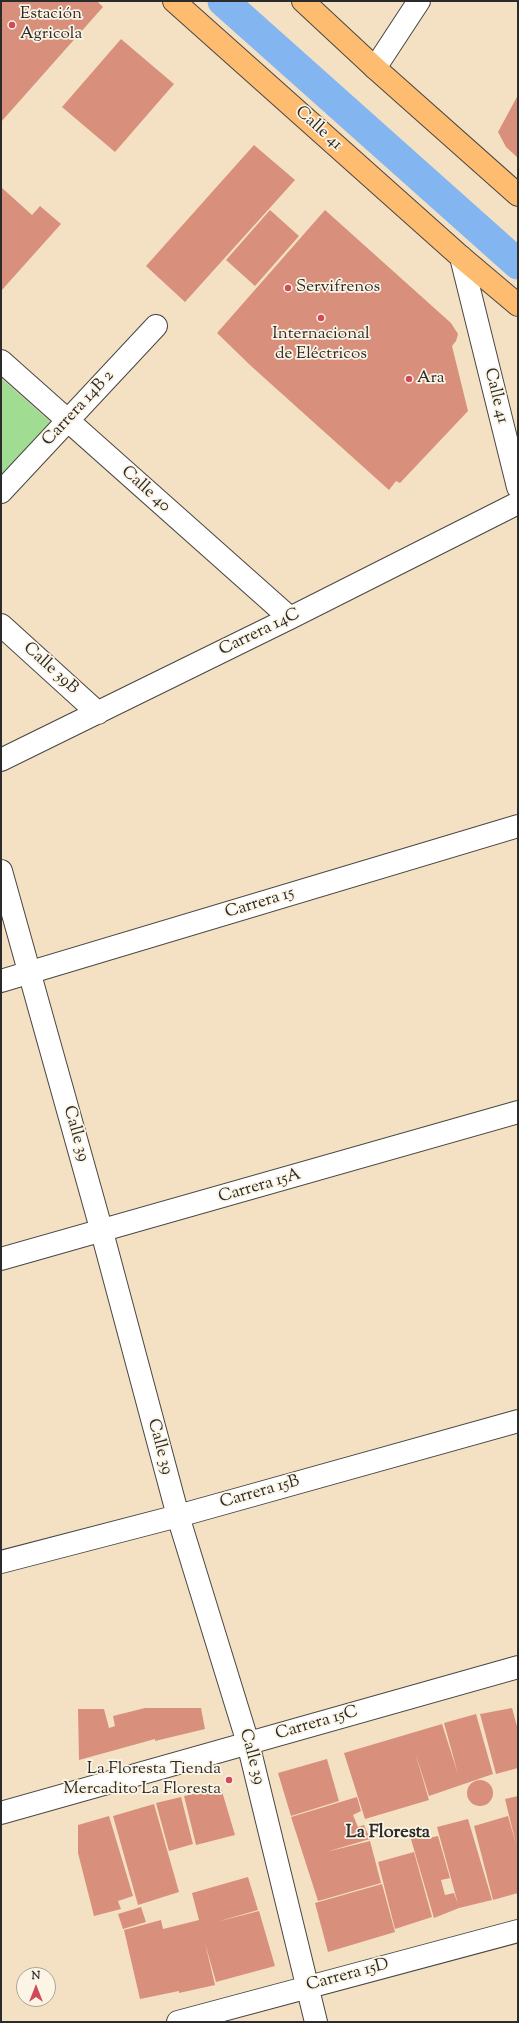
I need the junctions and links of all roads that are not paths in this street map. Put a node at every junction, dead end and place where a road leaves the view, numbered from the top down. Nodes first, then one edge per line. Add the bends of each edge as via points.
1 (174, 1) edge
2 (303, 1) edge
3 (419, 1) edge
4 (375, 68) junction
5 (518, 195) edge
6 (461, 257) junction
7 (518, 305) edge
8 (156, 326) dead end
9 (1, 361) edge
10 (68, 421) junction
11 (518, 488) edge
12 (1, 492) edge
13 (518, 503) edge
14 (290, 618) junction
15 (1, 625) edge
16 (98, 713) junction
17 (1, 760) edge
18 (518, 826) edge
19 (1, 871) edge
20 (29, 973) junction
21 (1, 980) edge
22 (518, 1112) edge
23 (102, 1232) junction
24 (1, 1259) edge
25 (518, 1421) edge
26 (178, 1516) junction
27 (1, 1562) edge
28 (518, 1667) edge
29 (248, 1743) junction
30 (1, 1813) edge
31 (518, 1931) edge
32 (307, 1987) junction
33 (178, 2022) edge
34 (316, 2022) edge

1 - 6 main road, Calle 41
2 - 4 main road
3 - 4 street
4 - 5 main road
6 - 7 main road, Calle 41
6 - 11 street, Calle 41
8 - 10 street, Carrera 14B 2
9 - 10 street, Calle 40
10 - 12 street, Carrera 14B 2
10 - 14 street, Calle 40
13 - 14 street, Carrera 14C
14 - 16 street, Carrera 14C
15 - 16 street, Calle 39B
16 - 17 street, Carrera 14C
18 - 20 street, Carrera 15
19 - 20 street, Calle 39
20 - 21 street, Carrera 15
20 - 23 street, Calle 39
22 - 23 street, Carrera 15A
23 - 24 street, Carrera 15A
23 - 26 street, Calle 39
25 - 26 street, Carrera 15B
26 - 27 street, Carrera 15B
26 - 29 street, Calle 39
28 - 29 street, Carrera 15C
29 - 30 street, Carrera 15C
29 - 32 street, Calle 39
31 - 32 street, Carrera 15D
32 - 33 street, Carrera 15D
32 - 34 street, Calle 39

